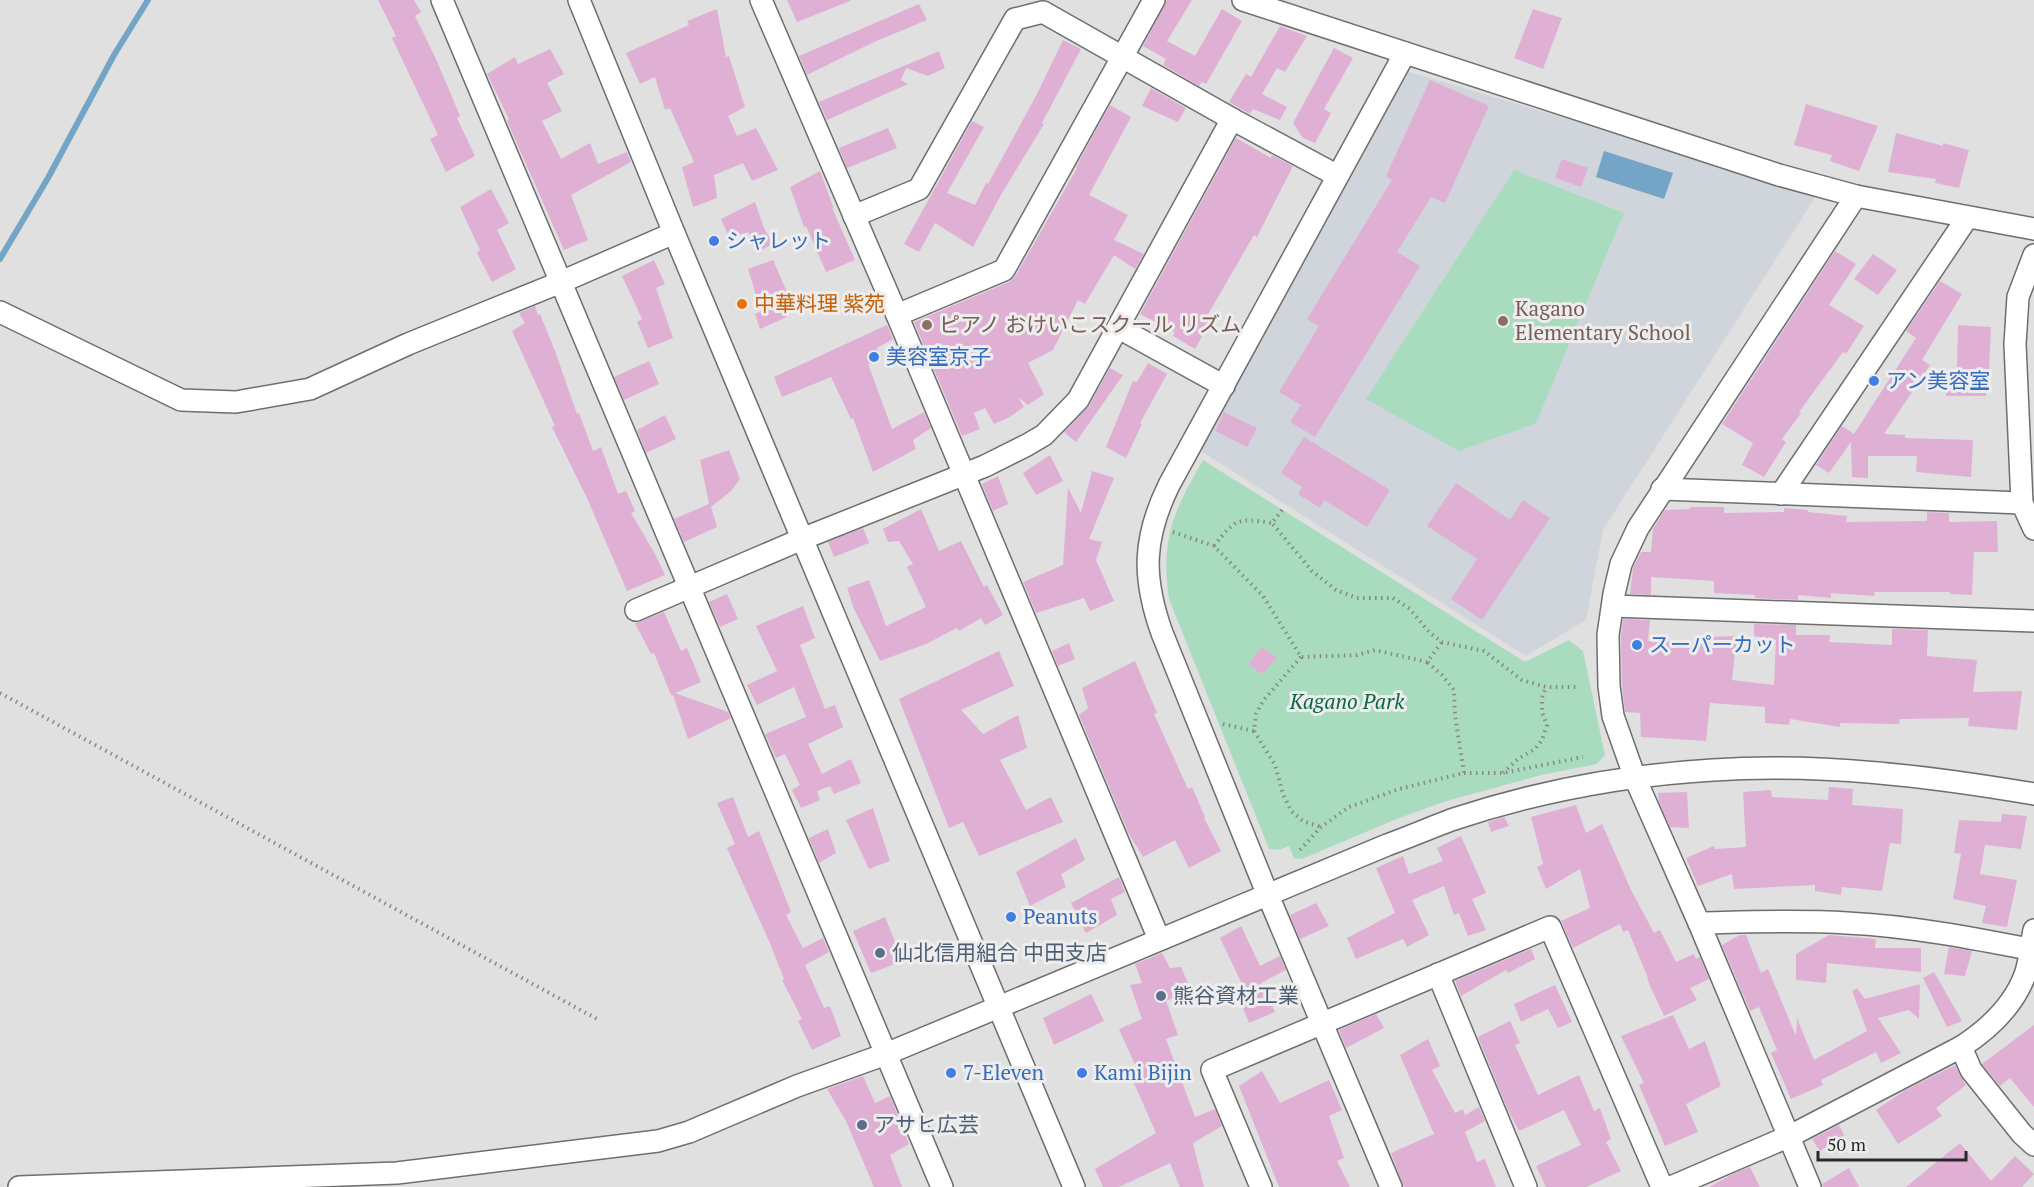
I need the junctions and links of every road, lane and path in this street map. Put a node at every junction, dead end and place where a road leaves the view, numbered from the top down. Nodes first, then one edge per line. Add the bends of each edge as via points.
1 (442, 0) edge
2 (579, 0) edge
3 (760, 0) edge
4 (1154, 0) edge
5 (1243, 0) edge
6 (1405, 53) junction
7 (1122, 58) junction
8 (1232, 119) junction
9 (1336, 175) junction
10 (1856, 196) junction
11 (854, 216) junction
12 (1967, 218) junction
13 (2034, 229) edge
14 (674, 233) junction
15 (2034, 255) edge
16 (561, 282) junction
17 (0, 312) edge
18 (897, 315) junction
19 (1119, 328) junction
20 (1224, 386) junction
21 (963, 474) junction
22 (1662, 489) junction
23 (1781, 494) junction
24 (2022, 503) junction
25 (1282, 510) dead end
26 (1272, 523) junction
27 (2034, 529) edge
28 (1169, 531) dead end
29 (802, 539) junction
30 (1214, 546) junction
31 (689, 587) junction
32 (1613, 606) junction
33 (636, 610) dead end
34 (2034, 621) edge
35 (1442, 642) junction
36 (1301, 657) junction
37 (1427, 663) junction
38 (1546, 687) junction
39 (1577, 687) dead end
40 (0, 693) edge
41 (1224, 724) dead end
42 (1254, 731) junction
43 (1583, 757) dead end
44 (1464, 772) junction
45 (1503, 773) junction
46 (1635, 778) junction
47 (2034, 794) edge
48 (1321, 827) junction
49 (1300, 850) dead end
50 (1267, 893) junction
51 (1699, 923) junction
52 (1160, 939) junction
53 (2033, 943) edge
54 (1438, 974) junction
55 (999, 1007) junction
56 (597, 1019) dead end
57 (1321, 1023) junction
58 (1961, 1047) junction
59 (886, 1054) junction
60 (1790, 1136) junction
61 (2034, 1145) edge
62 (19, 1187) edge
63 (942, 1187) edge
64 (1074, 1187) edge
65 (1261, 1187) edge
66 (1391, 1187) edge
67 (1526, 1187) edge
68 (1662, 1187) edge
69 (1671, 1187) edge
70 (1810, 1187) edge

1 - 16 street
2 - 14 street
3 - 11 street
4 - 7 street
5 - 6 street
6 - 9 street
6 - 10 street
7 - 8 street
7 - 11 street via 1043,12 1015,19 919,189
7 - 18 street via 1004,270
8 - 9 street
8 - 19 street
9 - 20 street
10 - 12 street
10 - 22 street
11 - 18 street
12 - 13 street
12 - 23 street
14 - 16 street
14 - 29 street
15 - 24 street via 2018,297 2016,315
16 - 17 street via 310,389 236,402 181,400
16 - 31 street
18 - 21 street
19 - 20 street
19 - 21 street via 1078,400 1061,420 1027,446
20 - 50 street via 1160,504 1149,543 1148,584 1162,633
21 - 29 street
21 - 52 street
22 - 23 street
22 - 32 street via 1621,564
23 - 24 street
24 - 27 street
25 - 26 path
26 - 30 path via 1244,519 1230,525
26 - 35 path via 1312,571 1336,590 1357,598 1393,598 1410,609
28 - 30 path
29 - 31 street
29 - 55 street
30 - 36 path via 1263,596
31 - 33 street
31 - 59 street
32 - 34 street
32 - 46 street via 1608,635 1609,686 1613,716
35 - 37 path
35 - 38 path via 1484,651 1522,680
36 - 37 path via 1357,656 1375,650
36 - 42 path via 1263,701
37 - 44 path via 1454,690
38 - 39 path
38 - 45 path via 1542,712 1547,725 1542,740
40 - 56 path
41 - 42 path
42 - 48 path via 1275,765 1291,811 1303,821
43 - 45 path
44 - 45 path
44 - 48 path via 1349,807
46 - 47 street via 1713,770 1841,770
46 - 50 street via 1452,820
46 - 51 street
48 - 49 path
50 - 52 street
50 - 57 street
51 - 53 street via 1848,923
51 - 60 street
52 - 55 street
53 - 58 street via 2015,996 1984,1032
54 - 57 street
54 - 67 street
54 - 68 street via 1550,927
55 - 59 street
55 - 64 street
57 - 65 street via 1212,1070
57 - 66 street
58 - 60 street
58 - 61 street via 1971,1070
59 - 62 street via 658,1141 398,1173
59 - 63 street
60 - 69 street
60 - 70 street

